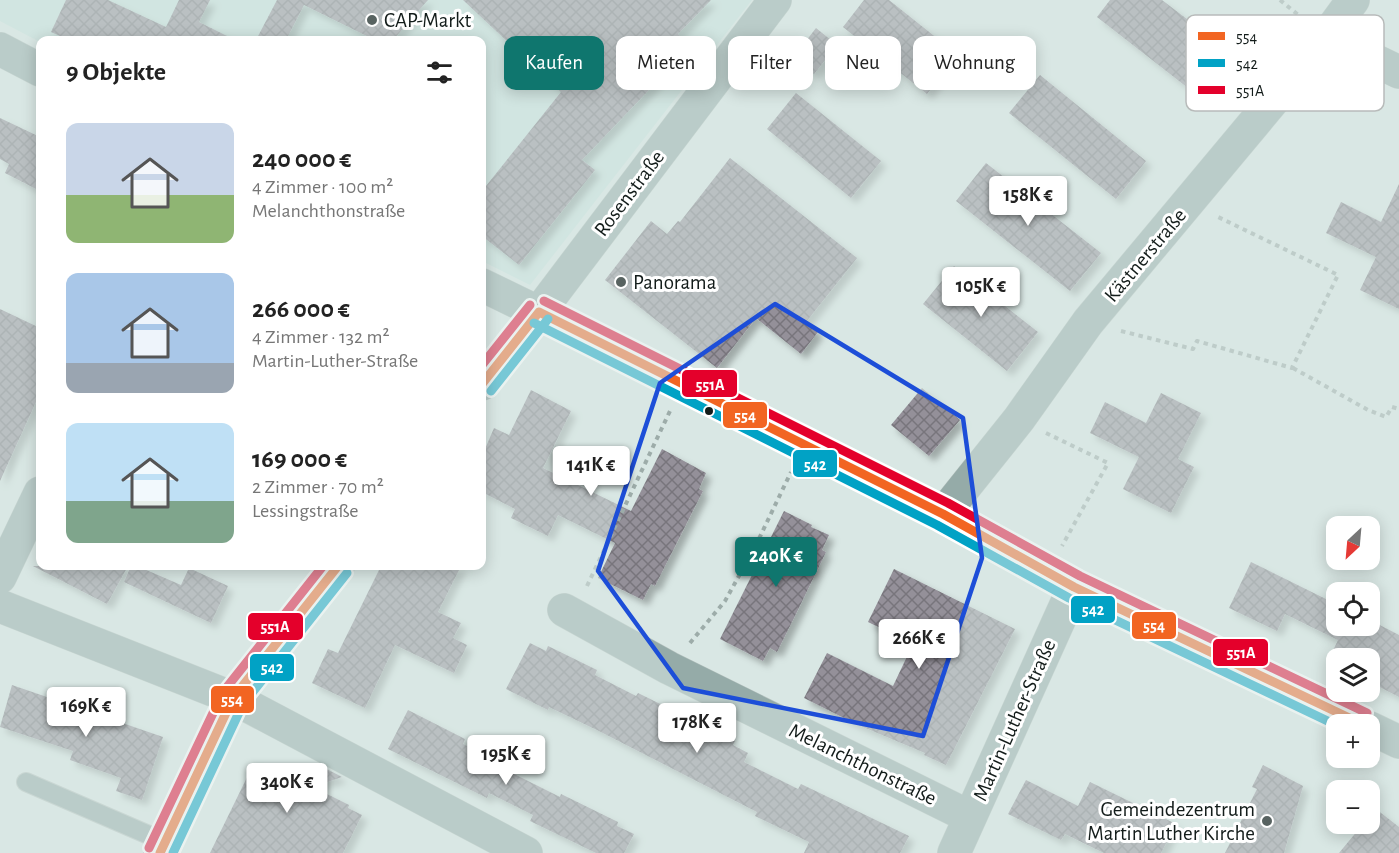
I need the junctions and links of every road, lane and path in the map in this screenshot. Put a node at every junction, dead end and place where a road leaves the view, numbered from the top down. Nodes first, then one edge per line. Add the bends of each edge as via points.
1 (776, 0) edge
2 (1353, 0) edge
3 (1342, 15) edge
4 (0, 49) edge
5 (1384, 65) edge
6 (36, 68) edge
7 (1399, 72) edge
8 (1265, 111) edge
9 (1188, 203) junction
10 (486, 287) edge
11 (539, 312) junction
12 (1088, 322) junction
13 (1292, 368) junction
14 (486, 379) edge
15 (683, 383) junction
16 (1399, 409) edge
17 (1019, 419) junction
18 (804, 445) junction
19 (36, 501) edge
20 (943, 514) junction
21 (335, 570) edge
22 (0, 577) edge
23 (1061, 579) junction
24 (0, 606) edge
25 (568, 612) joint
26 (669, 668) junction
27 (233, 698) junction
28 (1341, 714) edge
29 (1380, 733) edge
30 (1399, 742) edge
31 (26, 783) dead end
32 (970, 817) junction
33 (163, 847) edge
34 (526, 853) edge
35 (954, 853) edge

1 - 11 street, Rosenstraße
2 - 3 street, Kästnerstraße
4 - 6 street
5 - 7 street
8 - 9 street, Kästnerstraße
9 - 12 street, Kästnerstraße
9 - 13 path via 1338,275
10 - 11 street
11 - 14 street, Rosenstraße
11 - 15 street
12 - 13 path via 1193,349 1197,342
12 - 17 street, Kästnerstraße
13 - 16 path via 1386,417 1392,407
15 - 18 street
15 - 25 path
17 - 20 street, Kästnerstraße
17 - 23 path via 1108,463
18 - 20 street
18 - 26 path via 726,601
19 - 22 street
20 - 23 street
21 - 27 street
23 - 28 street
23 - 32 street, Martin-Luther-Straße
24 - 27 street
25 - 26 street, Melanchthonstraße
26 - 32 street, Melanchthonstraße
27 - 33 street
27 - 34 street
29 - 30 street
31 - 33 lane
32 - 35 street, Martin-Luther-Straße

